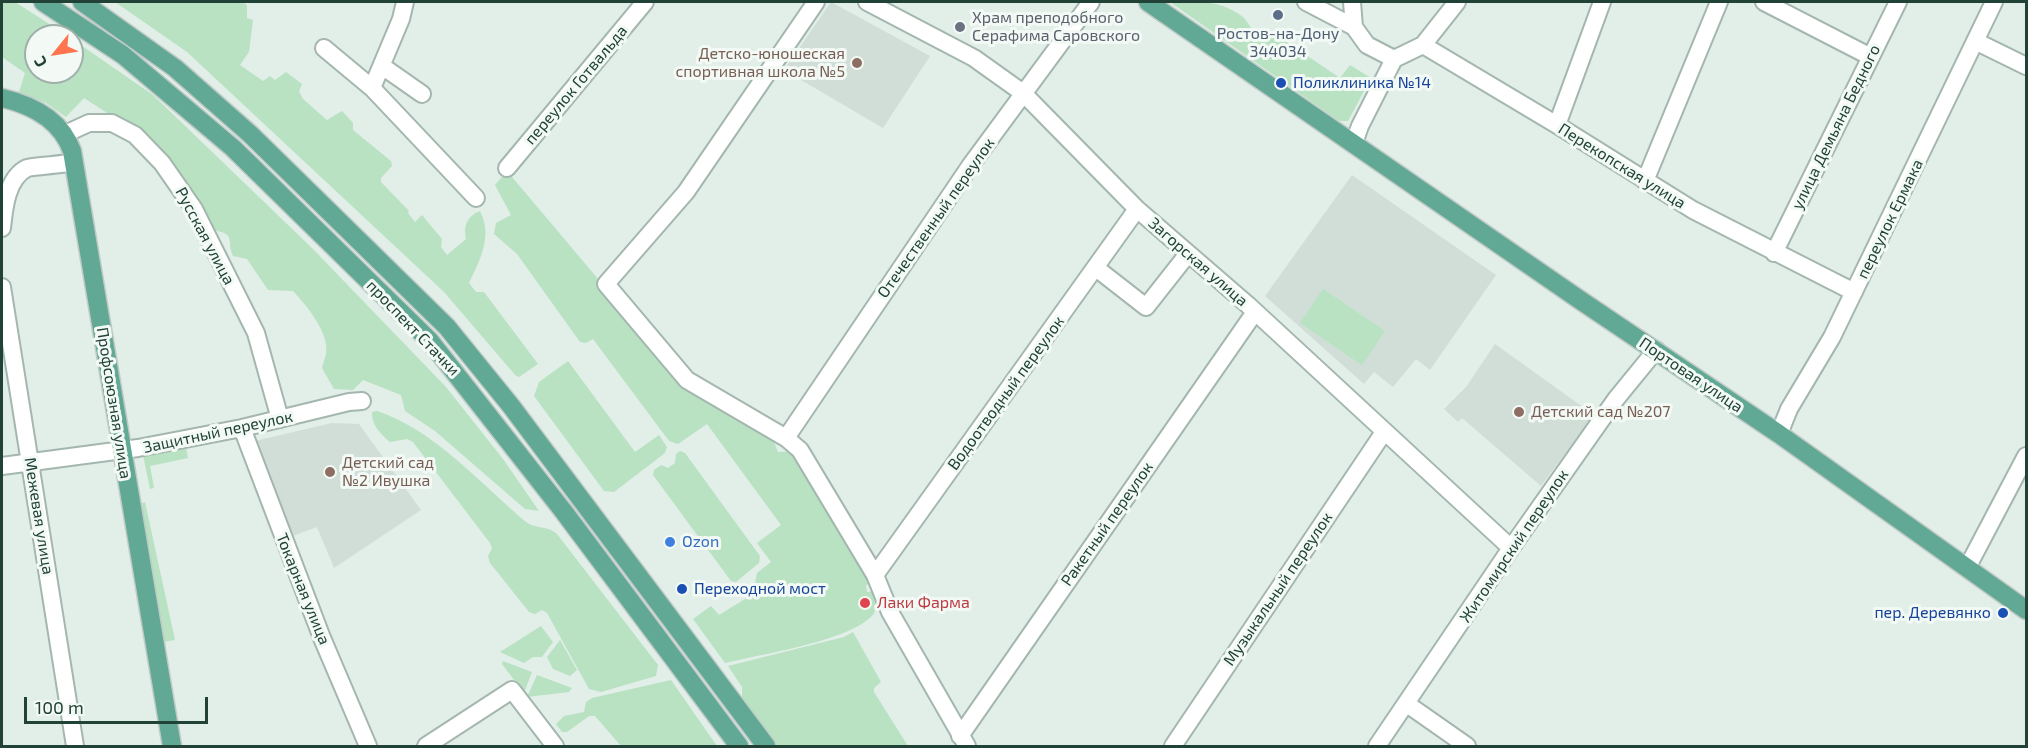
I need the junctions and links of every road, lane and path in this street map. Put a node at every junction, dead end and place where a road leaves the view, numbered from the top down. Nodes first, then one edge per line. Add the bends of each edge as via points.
1 (43, 2) edge
2 (82, 2) edge
3 (405, 2) edge
4 (645, 2) edge
5 (816, 2) edge
6 (867, 2) edge
7 (1091, 2) edge
8 (1148, 2) edge
9 (1306, 2) edge
10 (1353, 2) edge
11 (1457, 2) edge
12 (1602, 2) edge
13 (1719, 2) edge
14 (1764, 2) edge
15 (1898, 2) edge
16 (1994, 2) edge
17 (1354, 27) junction
18 (1975, 41) junction
19 (1423, 45) junction
20 (324, 48) dead end
21 (1871, 57) junction
22 (1394, 59) junction
23 (382, 66) junction
24 (2026, 66) edge
25 (372, 88) junction
26 (1023, 93) junction
27 (422, 94) dead end
28 (2, 98) edge
29 (1557, 125) junction
30 (64, 134) junction
31 (1354, 143) junction
32 (75, 162) junction
33 (507, 168) dead end
34 (1645, 181) junction
35 (476, 198) dead end
36 (1137, 210) junction
37 (2, 228) edge
38 (1774, 253) junction
39 (1187, 255) junction
40 (1096, 268) junction
41 (2, 286) edge
42 (1854, 292) junction
43 (1255, 312) junction
44 (1656, 350) junction
45 (362, 401) dead end
46 (280, 419) junction
47 (242, 428) junction
48 (1384, 432) junction
49 (1779, 434) junction
50 (786, 438) junction
51 (122, 451) junction
52 (2026, 456) edge
53 (30, 462) junction
54 (2, 466) edge
55 (1511, 548) junction
56 (1967, 568) junction
57 (875, 575) junction
58 (2026, 609) edge
59 (1407, 704) junction
60 (964, 741) edge
61 (75, 747) edge
62 (172, 747) edge
63 (369, 747) edge
64 (426, 747) edge
65 (555, 747) edge
66 (739, 747) edge
67 (766, 747) edge
68 (1173, 747) edge
69 (1377, 747) edge
70 (1467, 747) edge

1 - 66 main road, проспект Стачки via 132,62 228,144 430,341 572,521
2 - 67 main road, проспект Стачки via 176,68 243,127 447,327 511,406
3 - 23 street
4 - 33 street, переулок Готвальда
5 - 50 street via 686,192 606,284 687,380
6 - 26 street, Загорская улица via 974,58
7 - 26 street, Отечественный переулок
8 - 31 main road, Портовая улица
9 - 17 street
10 - 17 street
11 - 19 street
12 - 29 street
13 - 34 street
14 - 21 street
15 - 21 street, улица Демьяна Бедного
16 - 18 street, переулок Ермака
17 - 22 street via 1367,45
18 - 24 street
18 - 42 street, переулок Ермака
19 - 22 street
19 - 29 street, Перекопская улица
20 - 25 street
21 - 38 street, улица Демьяна Бедного
22 - 31 street
23 - 25 street
23 - 27 street
25 - 35 street
26 - 36 street, Загорская улица
26 - 50 street, Отечественный переулок
28 - 30 main road, Профсоюзная улица via 39,112
29 - 34 street, Перекопская улица
30 - 32 main road, Профсоюзная улица
30 - 46 street, Русская улица via 89,123 112,123 135,135 162,163 194,209 256,333
31 - 44 main road, Портовая улица
32 - 37 street via 24,171 8,192
32 - 51 main road, Профсоюзная улица
34 - 38 street, Перекопская улица
36 - 39 street, Загорская улица
36 - 40 street, Водоотводный переулок
38 - 42 street, Перекопская улица
39 - 40 street via 1146,307
39 - 43 street, Загорская улица
40 - 57 street, Водоотводный переулок
41 - 53 street, Межевая улица
42 - 49 street, переулок Ермака
43 - 48 street, Загорская улица
43 - 60 street, Ракетный переулок
44 - 49 main road, Портовая улица
44 - 55 street, Житомирский переулок via 1616,399
45 - 46 street, Защитный переулок
46 - 47 street, Защитный переулок
47 - 51 street, Защитный переулок
47 - 63 street, Токарная улица via 322,638
48 - 55 street, Загорская улица
48 - 68 street, Музыкальный переулок
49 - 56 main road, Портовая улица
50 - 57 street via 800,450
51 - 53 street, Защитный переулок
51 - 62 main road, Профсоюзная улица
52 - 56 street
53 - 54 street, Защитный переулок
53 - 61 street, Межевая улица
55 - 59 street, Житомирский переулок
56 - 58 main road, Портовая улица
57 - 60 street via 890,612
59 - 69 street, Житомирский переулок
59 - 70 street
64 - 65 street via 512,690

